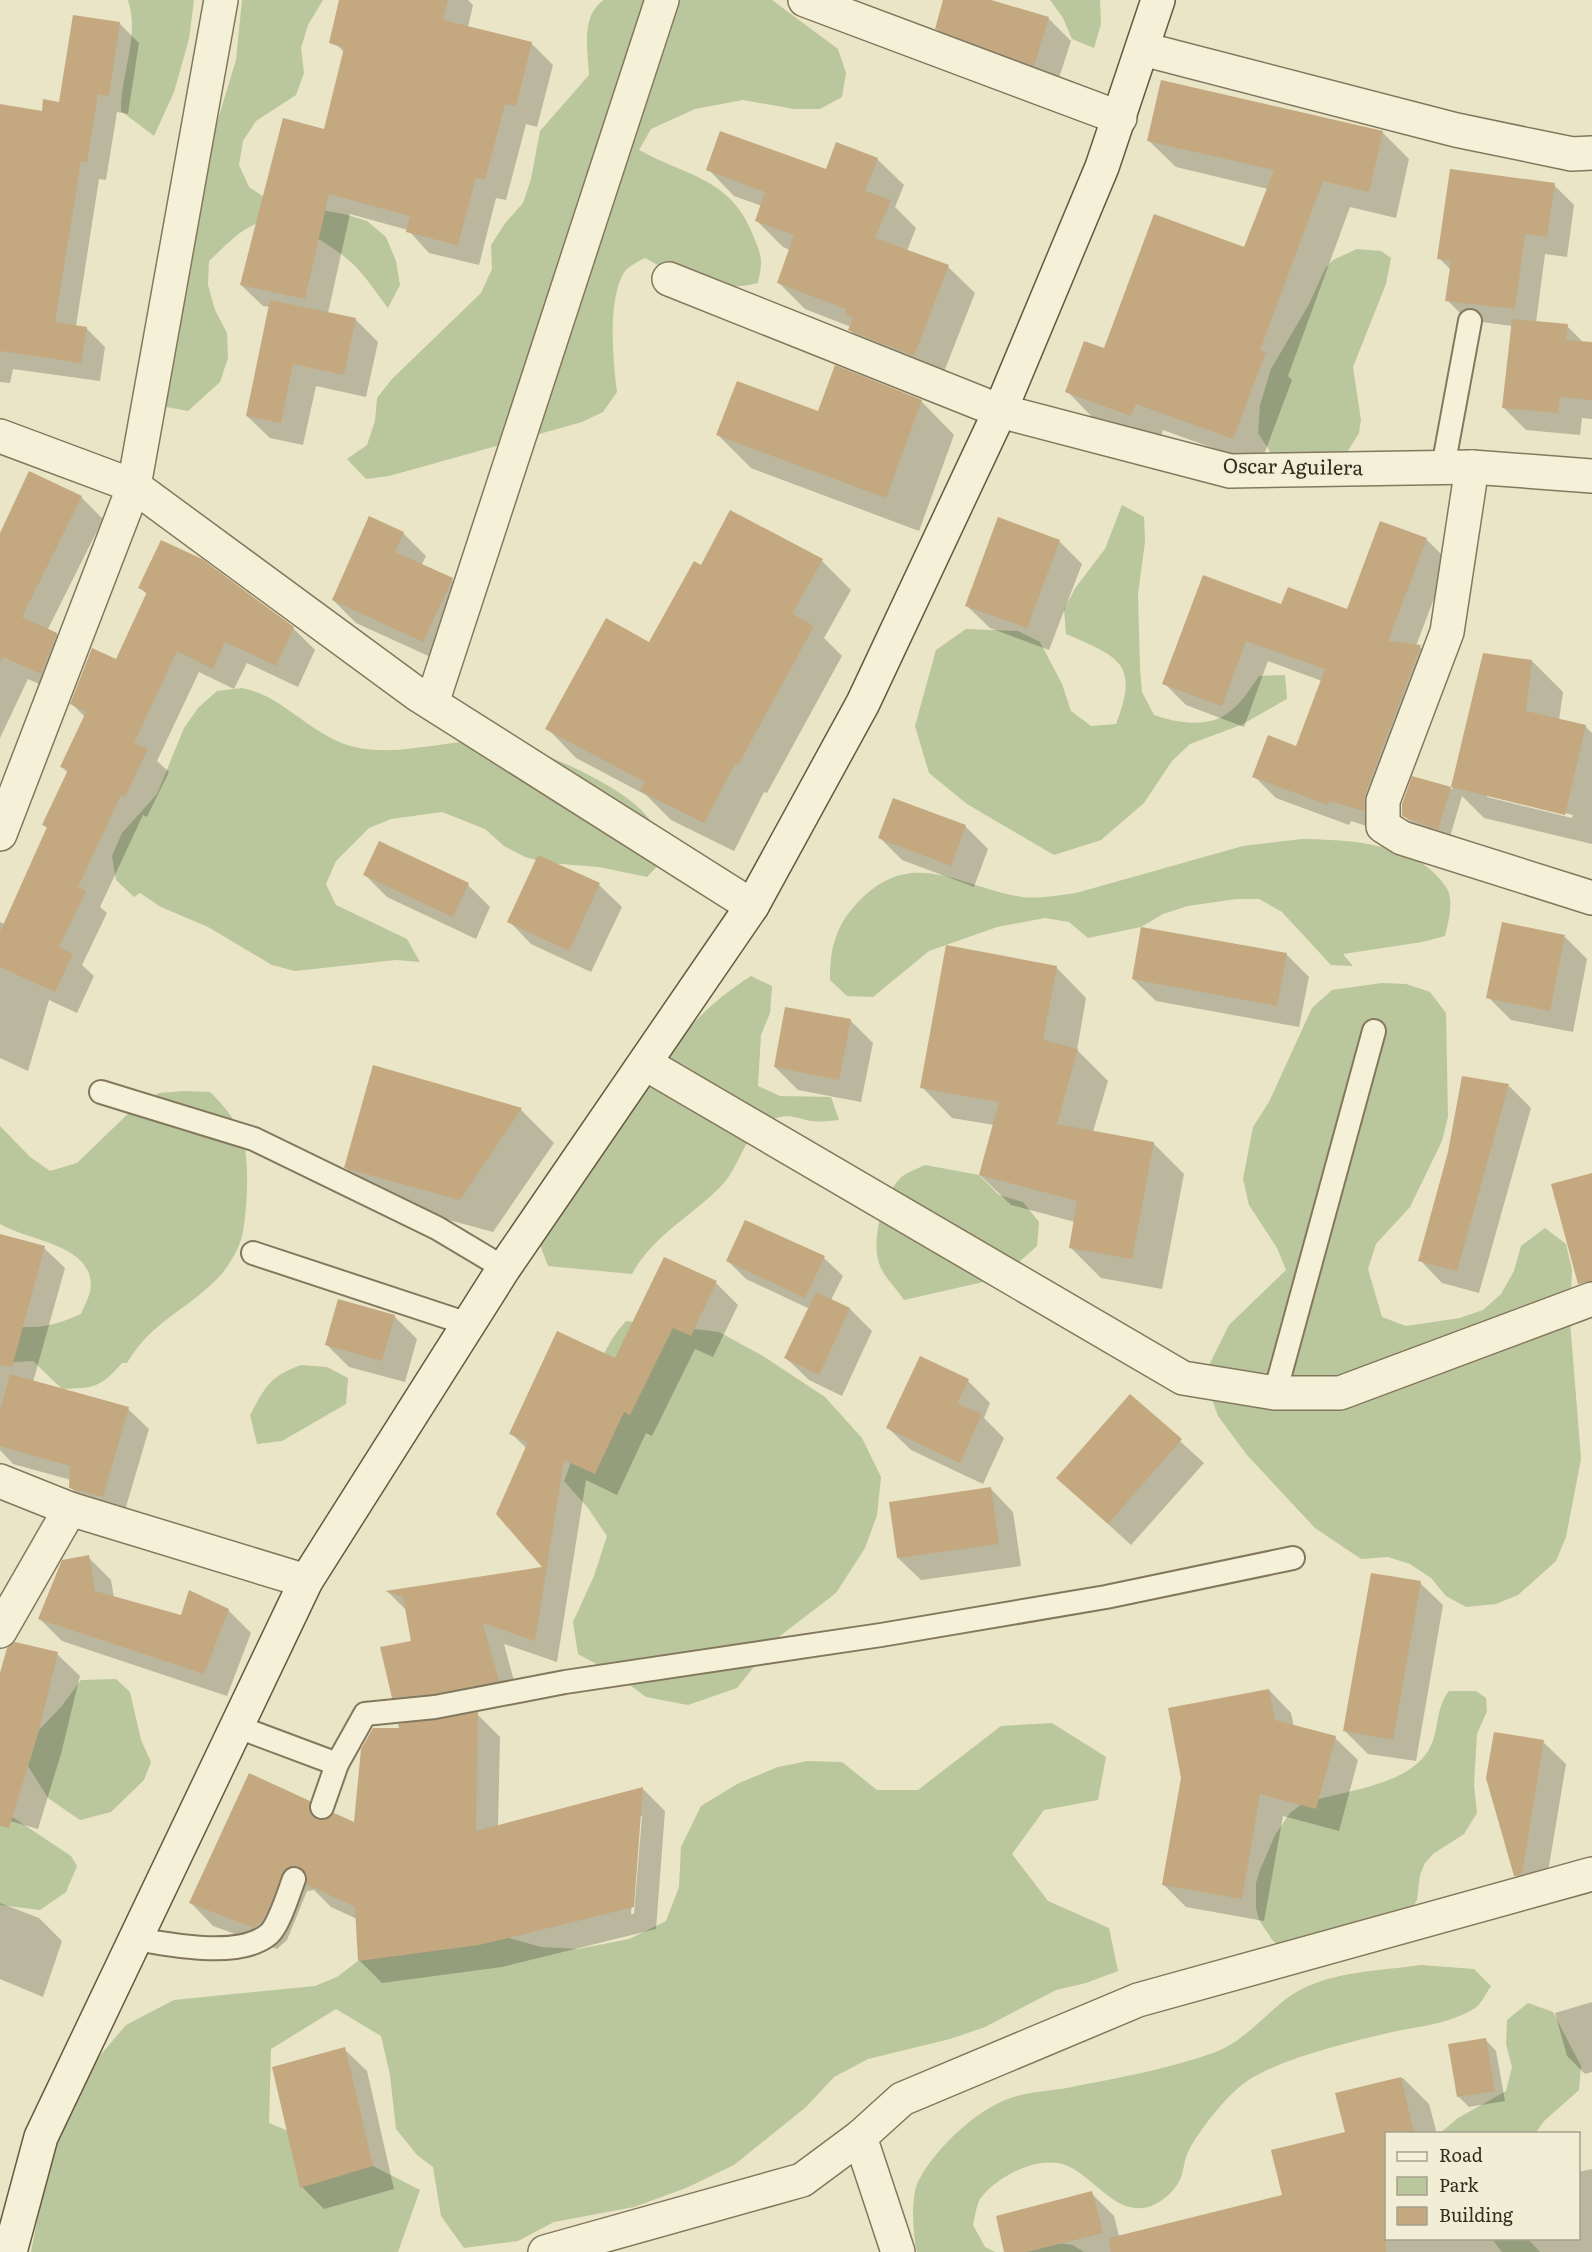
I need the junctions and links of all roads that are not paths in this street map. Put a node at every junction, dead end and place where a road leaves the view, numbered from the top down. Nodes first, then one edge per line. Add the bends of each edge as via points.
1 (221, 0) edge
2 (662, 0) edge
3 (805, 0) edge
4 (1158, 0) edge
5 (1143, 49) junction
6 (1120, 118) junction
7 (1592, 153) edge
8 (669, 279) dead end
9 (1470, 321) dead end
10 (1000, 411) junction
11 (0, 436) edge
12 (1457, 467) junction
13 (1592, 476) edge
14 (134, 486) junction
15 (432, 703) junction
16 (0, 834) edge
17 (1592, 898) edge
18 (752, 906) junction
19 (1374, 1031) dead end
20 (646, 1064) junction
21 (101, 1092) dead end
22 (253, 1253) dead end
23 (504, 1268) junction
24 (1592, 1299) edge
25 (468, 1324) junction
26 (1275, 1394) junction
27 (0, 1481) edge
28 (70, 1509) junction
29 (1293, 1557) dead end
30 (306, 1581) junction
31 (0, 1631) edge
32 (238, 1726) junction
33 (337, 1764) junction
34 (322, 1807) dead end
35 (1592, 1874) edge
36 (294, 1879) dead end
37 (136, 1939) junction
38 (860, 2137) junction
39 (10, 2252) edge
40 (545, 2252) edge
41 (898, 2252) edge

1 - 14 street
2 - 15 street
3 - 6 street
4 - 5 street
5 - 6 street
5 - 7 street via 1456,130 1572,154
6 - 10 street
8 - 10 street, Oscar Aguilera
9 - 12 lane
10 - 12 street, Oscar Aguilera via 1230,471
10 - 18 street via 863,703
11 - 14 street
12 - 13 street, Oscar Aguilera
12 - 17 street via 1447,632 1383,801 1383,826 1402,838
14 - 15 street
14 - 16 street
15 - 18 street
18 - 20 street
19 - 26 lane
20 - 23 street
20 - 26 street via 1183,1378
21 - 23 lane via 254,1139 437,1228
22 - 25 lane
23 - 25 street
24 - 26 street via 1340,1393
25 - 30 street
27 - 28 street
28 - 30 street
28 - 31 street
29 - 33 lane via 1106,1597 565,1682 435,1707 364,1714
30 - 32 street
32 - 33 lane
32 - 37 street
33 - 34 lane
35 - 38 street via 1138,2000 902,2099
36 - 37 lane via 270,1933 258,1941 212,1947
37 - 39 street via 41,2137
38 - 40 street via 802,2180
38 - 41 street

